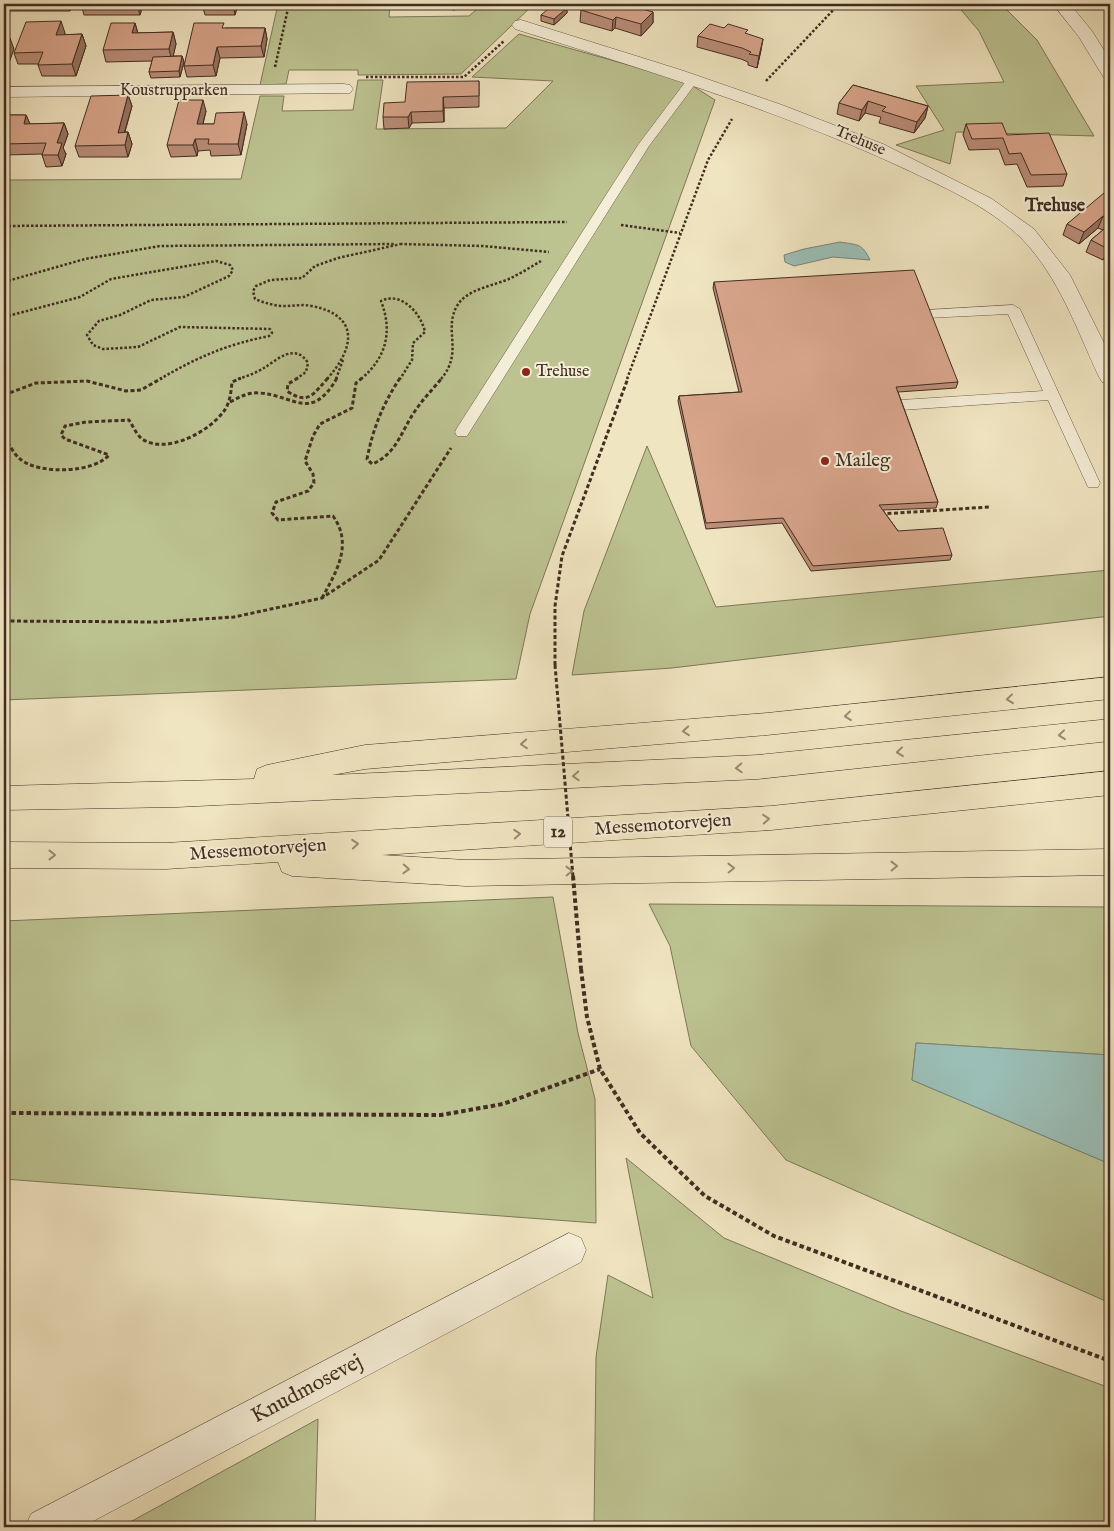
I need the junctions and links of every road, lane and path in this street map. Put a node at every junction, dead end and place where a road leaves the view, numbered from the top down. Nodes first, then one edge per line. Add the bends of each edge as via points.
1 (289, 4) edge
2 (839, 4) edge
3 (1061, 4) edge
4 (521, 25) joint
5 (1110, 74) edge
6 (693, 79) junction
7 (344, 89) joint
8 (269, 90) junction
9 (4, 92) edge
10 (750, 98) junction
11 (595, 222) junction
12 (4, 226) edge
13 (680, 233) junction
14 (401, 244) junction
15 (557, 252) junction
16 (575, 254) junction
17 (4, 282) edge
18 (927, 314) edge
19 (4, 316) edge
20 (344, 357) junction
21 (1110, 377) edge
22 (1051, 391) junction
23 (4, 395) edge
24 (899, 401) edge
25 (229, 403) junction
26 (462, 432) joint
27 (4, 438) edge
28 (1093, 483) dead end
29 (989, 507) dead end
30 (881, 514) edge
31 (322, 598) junction
32 (4, 621) edge
33 (1110, 688) edge
34 (1110, 730) edge
35 (1110, 783) edge
36 (177, 795) junction
37 (4, 798) edge
38 (4, 855) edge
39 (166, 856) junction
40 (1110, 862) edge
41 (600, 1069) junction
42 (4, 1113) edge
43 (569, 1250) dead end
44 (1110, 1361) edge
45 (44, 1527) edge

1 - 8 path
2 - 10 path
3 - 5 street via 1086,35
4 - 6 street, Trehuse
4 - 7 path via 464,76 357,77
6 - 10 street, Trehuse
6 - 11 lane via 644,145
7 - 8 street, Koustrupparken
8 - 9 street, Koustrupparken
10 - 13 path via 725,128 708,160
10 - 21 street, Trehuse via 870,144 954,185 1002,214 1037,243 1059,274
11 - 12 path
11 - 13 path
11 - 16 lane
13 - 41 path, bridge via 562,556 554,606 555,665 580,969 587,1017
14 - 15 path
14 - 17 path via 160,246 85,259
14 - 20 path via 338,258 315,266 302,278 275,279 254,289 255,299 279,306 312,306 336,317 346,325 350,336
15 - 16 path
15 - 31 path via 510,278 469,294 457,305 453,318 453,361 450,368 415,410 394,448 372,464 367,459 373,430 386,400 412,360 413,342 425,332 421,318 400,300 388,297 381,301 388,333 385,349 373,369 356,383 352,408 317,428 306,461 314,483 308,491 276,502 272,513 278,520 333,516 340,524 343,557
16 - 26 lane
18 - 22 lane via 1013,309
19 - 23 path via 80,297 111,279 183,264 216,261 230,265 233,270 228,276 184,297 151,300 99,321 87,335 93,344 103,348 138,347 180,327 253,327 270,329 272,333 231,344 188,362 141,390 87,381 36,383
20 - 25 path via 340,377 327,393 307,404 252,393
20 - 25 path via 318,392 301,398 288,391 288,384 305,373 308,361 295,353 281,355 262,369 232,382
22 - 24 lane
22 - 28 lane
25 - 27 path via 210,426 175,442 148,442 129,420 119,418 66,425 62,435 65,439 109,455 103,462 58,471 21,460
26 - 31 path via 379,560
29 - 30 path
31 - 32 path via 234,617 156,622
33 -> 36 highway via 767,724 365,757
34 -> 36 highway via 758,768
39 -> 35 highway, Messemotorvejen / 12 via 771,818
36 - 37 highway
38 -> 39 highway, Messemotorvejen / 12
39 -> 40 highway via 466,873
41 - 42 path via 503,1104 441,1115
41 - 44 path via 640,1133 705,1196 765,1231
43 - 45 street, Knudmosevej

